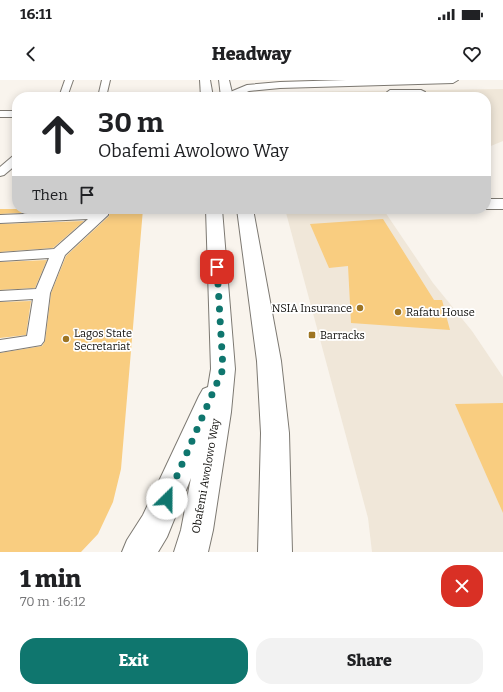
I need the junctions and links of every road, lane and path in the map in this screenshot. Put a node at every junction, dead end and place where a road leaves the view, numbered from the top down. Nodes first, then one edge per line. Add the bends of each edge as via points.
1 (69, 80) edge
2 (106, 80) edge
3 (205, 80) edge
4 (224, 80) edge
5 (453, 80) edge
6 (337, 81) edge
7 (412, 81) edge
8 (65, 92) edge
9 (103, 92) edge
10 (206, 92) edge
11 (226, 92) edge
12 (238, 92) edge
13 (421, 92) edge
14 (0, 114) edge
15 (12, 114) edge
16 (6, 153) dead end
17 (12, 153) edge
18 (12, 162) edge
19 (0, 173) edge
20 (491, 204) edge
21 (503, 204) edge
22 (72, 214) edge
23 (99, 214) edge
24 (214, 214) edge
25 (246, 214) edge
26 (0, 219) edge
27 (58, 253) junction
28 (0, 257) edge
29 (42, 293) junction
30 (0, 296) edge
31 (0, 346) edge
32 (223, 369) junction
33 (274, 551) edge
34 (139, 552) edge
35 (191, 552) edge

1 - 8 lane
2 - 9 lane
3 - 10 main road
4 - 11 main road
5 - 7 main road
6 - 7 main road
6 - 12 main road via 263,86
7 - 13 lane
14 - 15 lane
16 - 17 lane
18 - 19 lane
20 - 21 main road
22 - 26 lane
23 - 27 lane
24 - 32 main road, Obafemi Awolowo Way
25 - 33 main road via 269,361 275,433
27 - 28 lane
27 - 29 lane
29 - 30 lane
29 - 31 lane via 36,341
32 - 34 main road via 156,526
32 - 35 main road, Obafemi Awolowo Way via 218,412

